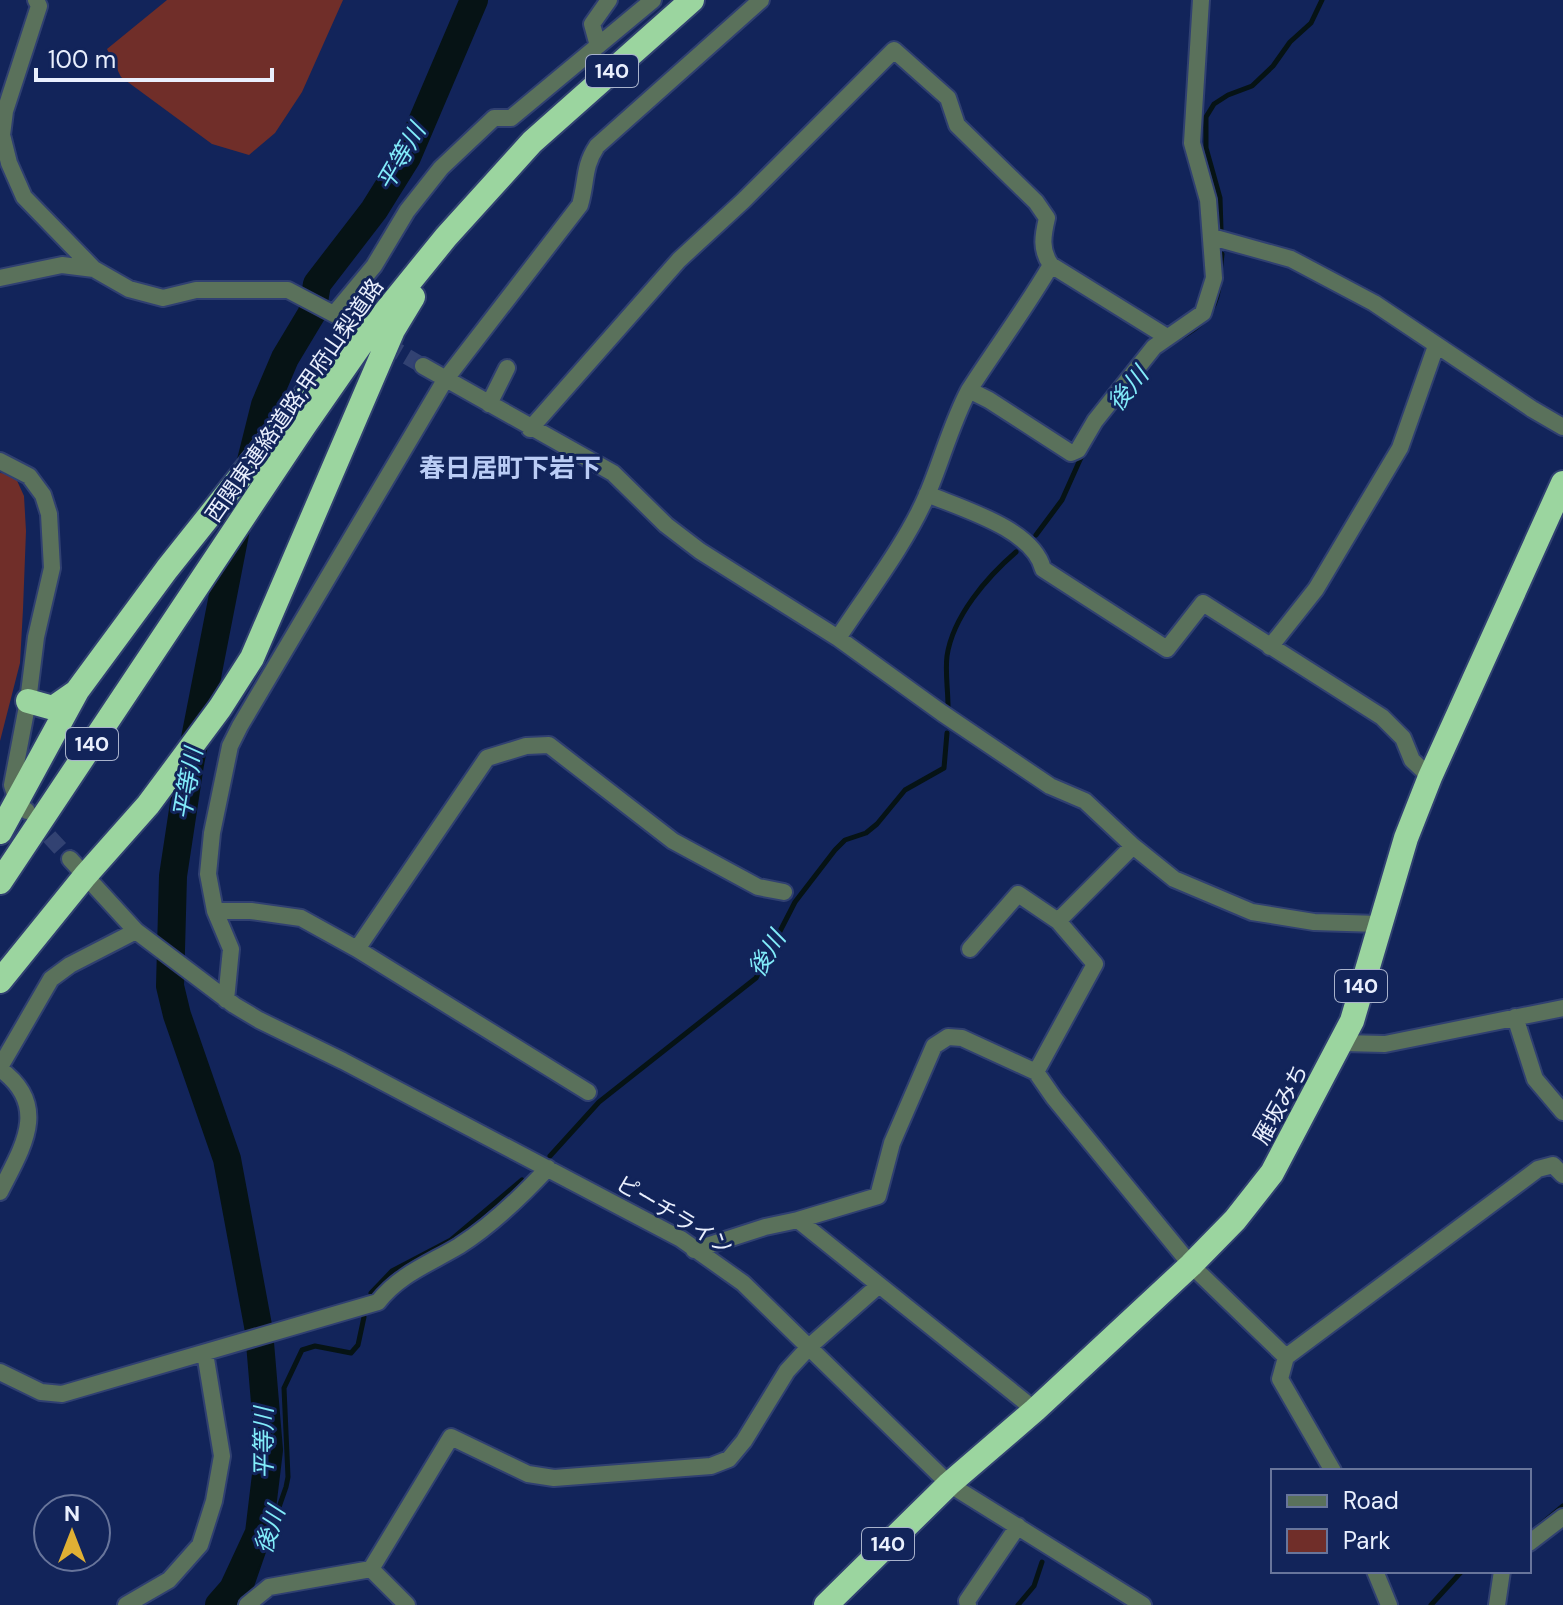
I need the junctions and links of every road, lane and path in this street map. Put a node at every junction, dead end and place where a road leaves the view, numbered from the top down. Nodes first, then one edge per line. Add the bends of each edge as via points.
1 (36, 0) edge
2 (609, 0) edge
3 (653, 0) edge
4 (692, 0) edge
5 (761, 0) edge
6 (1201, 0) edge
7 (598, 46) junction
8 (490, 187) junction
9 (1212, 237) junction
10 (1051, 265) junction
11 (94, 269) junction
12 (0, 278) edge
13 (408, 283) junction
14 (1167, 337) junction
15 (1436, 346) junction
16 (423, 366) tunnel mouth
17 (507, 368) dead end
18 (445, 380) junction
19 (969, 390) junction
20 (489, 404) junction
21 (1563, 427) edge
22 (530, 429) junction
23 (0, 461) edge
24 (1563, 483) edge
25 (927, 494) junction
26 (838, 638) junction
27 (1270, 647) junction
28 (77, 691) junction
29 (28, 701) junction
30 (1430, 777) junction
31 (22, 808) junction
32 (0, 832) edge
33 (1133, 846) junction
34 (77, 867) junction
35 (0, 882) edge
36 (784, 892) dead end
37 (215, 911) junction
38 (1058, 921) junction
39 (1379, 924) junction
40 (136, 931) junction
41 (357, 949) junction
42 (970, 949) dead end
43 (0, 981) edge
44 (226, 1000) junction
45 (1563, 1008) edge
46 (1515, 1017) junction
47 (1343, 1043) junction
48 (0, 1068) edge
49 (1036, 1072) junction
50 (588, 1092) dead end
51 (1563, 1112) edge
52 (548, 1168) junction
53 (1563, 1175) edge
54 (0, 1192) edge
55 (798, 1220) junction
56 (694, 1250) junction
57 (1191, 1265) junction
58 (878, 1286) junction
59 (810, 1346) junction
60 (213, 1351) junction
61 (1286, 1357) junction
62 (0, 1372) edge
63 (1035, 1410) junction
64 (1332, 1469) edge
65 (949, 1484) junction
66 (1563, 1517) edge
67 (1018, 1526) junction
68 (1531, 1541) edge
69 (371, 1569) junction
70 (1376, 1573) edge
71 (1502, 1573) edge
72 (126, 1605) edge
73 (247, 1605) edge
74 (407, 1605) edge
75 (826, 1605) edge
76 (968, 1605) edge
77 (1143, 1605) edge
78 (1389, 1605) edge
79 (1497, 1605) edge

1 - 11 street via 39,6 2,135 24,197
2 - 7 street via 592,24
3 - 7 street
4 - 8 highway, 西関東連絡道路;甲府山梨道路 / 140 via 532,142
5 - 18 street via 597,146 587,161 580,205
6 - 9 street via 1192,143
7 - 11 street via 511,118 494,118 441,168 407,211 340,317 288,290 196,290 163,298 129,289
8 - 13 highway, 西関東連絡道路;甲府山梨道路 / 140
8 - 34 highway via 393,330 252,658 148,805
9 - 14 street via 1214,278 1203,313
9 - 15 street via 1291,259 1374,303
10 - 14 street
10 - 19 street
10 - 22 street via 1042,237 1047,218 1036,202 957,125 948,98 894,50 679,260
11 - 12 street via 62,265
13 - 28 highway via 310,388
13 - 35 highway, 西関東連絡道路;甲府山梨道路 / 140 via 304,426
14 - 19 street via 1138,365 1071,453
15 - 21 street
15 - 27 street via 1400,448 1316,589
16 - 18 street
17 - 20 street
18 - 20 street
18 - 37 street via 230,746 210,851
19 - 25 street
20 - 22 street
22 - 26 street via 613,473 700,551
23 - 29 street via 29,476 49,514 52,568
24 - 30 highway, 雁坂みち / 140
25 - 26 street
25 - 27 street via 1009,529 1040,555 1043,569 1167,649 1203,603
26 - 33 street via 1038,778 1085,801
27 - 30 street via 1382,717
28 - 29 highway via 53,708
28 - 31 highway
29 - 31 street via 12,785
30 - 39 highway, 雁坂みち / 140
31 - 32 highway
33 - 38 street
33 - 39 street via 1174,879 1252,912 1314,922
34 - 40 street, ピーチライン
34 - 43 highway
36 - 41 street via 758,887 673,841 549,745 526,746 487,758
37 - 41 street via 301,918
37 - 44 street via 231,949
38 - 42 street via 1018,894
38 - 49 street via 1095,964
39 - 47 highway, 雁坂みち / 140
40 - 44 street, ピーチライン
40 - 48 street via 51,979
41 - 50 street
44 - 52 street, ピーチライン
45 - 46 street
46 - 47 street via 1385,1044
46 - 51 street via 1535,1079
47 - 57 highway, 雁坂みち / 140 via 1272,1173
48 - 54 street via 21,1088 29,1118 24,1145
49 - 55 street via 962,1038 948,1037 934,1046 892,1143 878,1196
49 - 57 street
52 - 56 street, ピーチライン
52 - 60 street via 499,1216 397,1280 378,1302
53 - 61 street via 1553,1165 1538,1169
55 - 56 street
55 - 58 street
56 - 59 street, ピーチライン via 743,1283
57 - 61 street
57 - 63 highway, 雁坂みち / 140
58 - 59 street
58 - 63 street
59 - 65 street, ピーチライン
59 - 69 street via 787,1371 744,1441 729,1459 711,1466 554,1478 528,1474 451,1437
60 - 62 street via 62,1394 41,1392
60 - 72 street via 222,1456 200,1545 169,1580
61 - 64 street via 1280,1379
63 - 65 highway, 雁坂みち / 140
65 - 67 street, ピーチライン
65 - 75 highway, 雁坂みち / 140
66 - 68 street
67 - 76 street
67 - 77 street, ピーチライン
69 - 73 street via 269,1587
69 - 74 street
70 - 78 street
71 - 79 street

